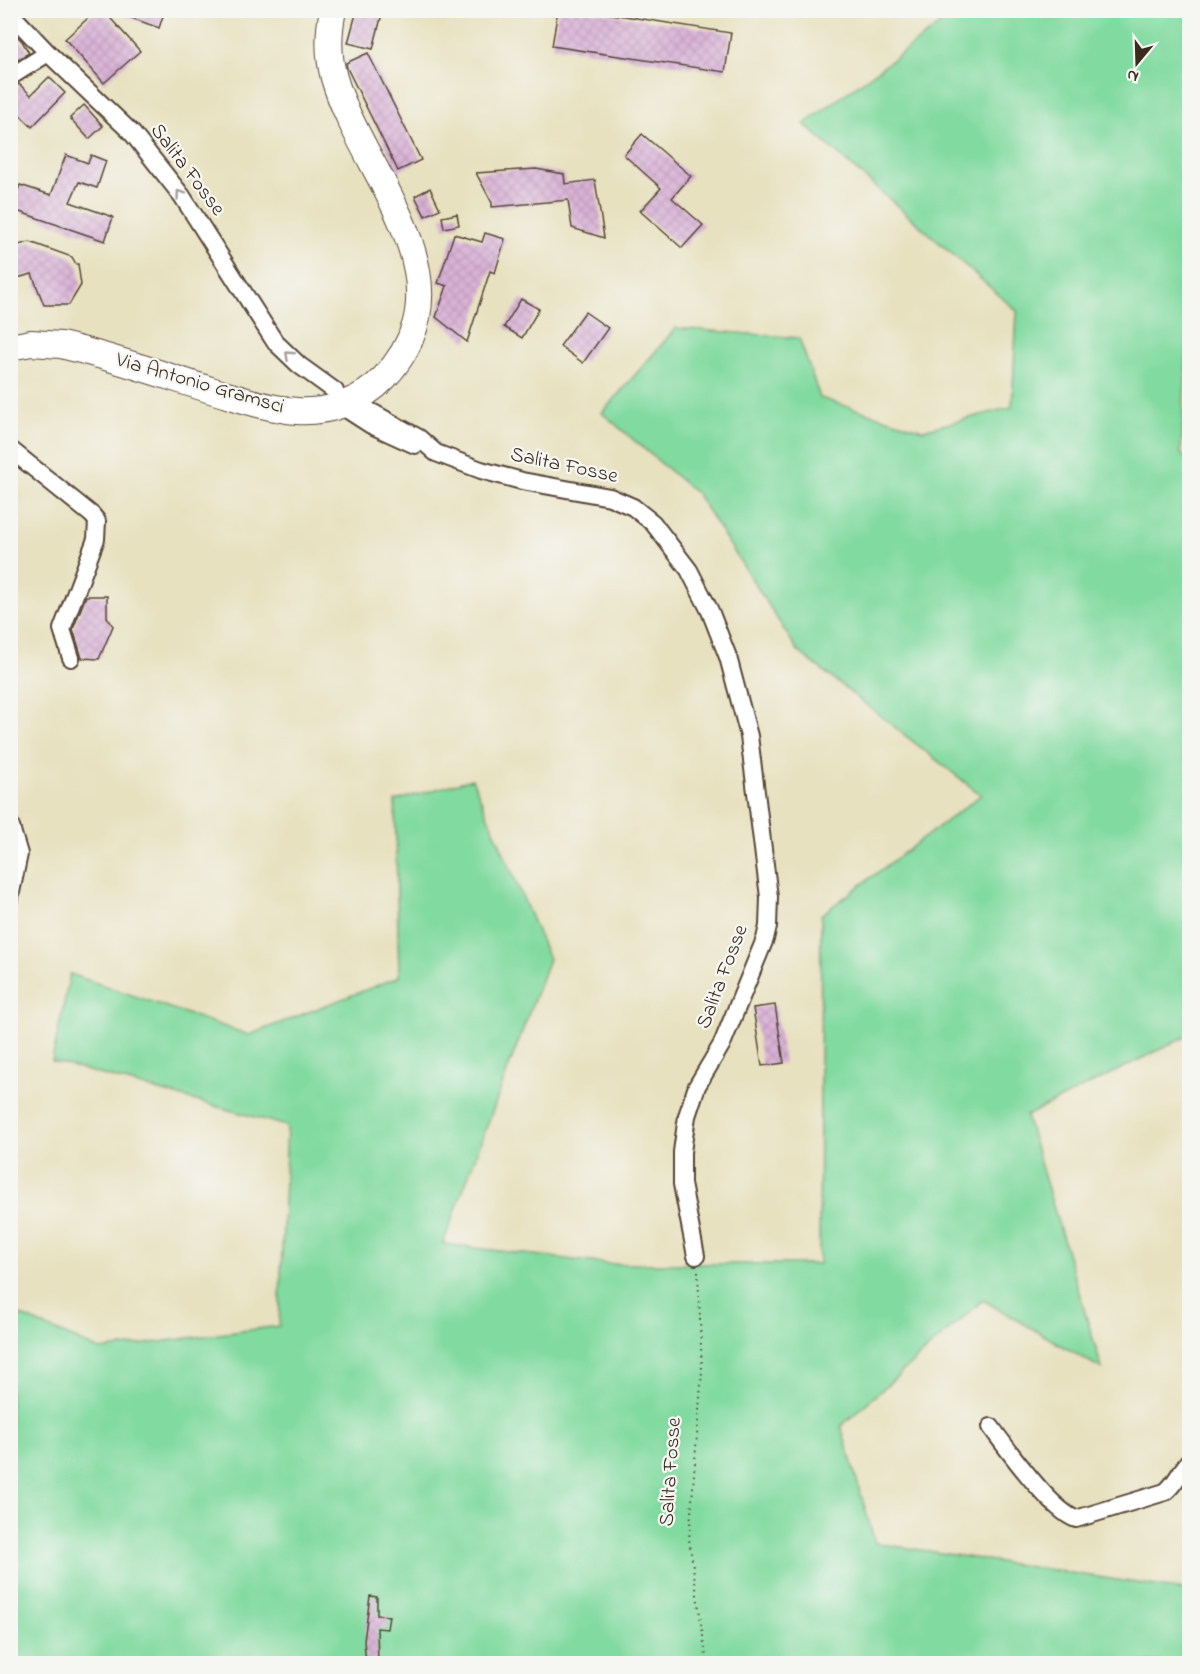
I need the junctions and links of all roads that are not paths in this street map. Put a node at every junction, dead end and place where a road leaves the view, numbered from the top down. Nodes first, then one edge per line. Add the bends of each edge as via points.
1 (333, 10) edge
2 (10, 14) edge
3 (48, 53) junction
4 (10, 77) edge
5 (10, 347) edge
6 (338, 398) junction
7 (368, 410) dead end
8 (10, 449) edge
9 (436, 453) junction
10 (71, 658) dead end
11 (10, 824) edge
12 (10, 897) edge
13 (696, 1256) road end
14 (991, 1427) dead end
15 (1190, 1461) edge

1 - 6 main road, Via Antonio Gramsci via 329,48 333,76 414,252 420,280 413,328 397,362 355,399
2 - 3 street, Salita Fosse
3 - 4 street
6 -> 3 street, Salita Fosse via 275,342 182,196 132,134
5 - 6 main road, Via Antonio Gramsci via 32,343 61,345 285,410 314,411
6 - 9 street, Salita Fosse via 371,425
7 - 9 street, Salita Fosse via 419,438
8 - 10 street via 97,521 96,539 63,629
9 - 13 street, Salita Fosse via 504,477 610,497 633,507 689,570 728,657 749,736 769,912 765,939 687,1116 682,1185
11 - 12 street via 19,854
14 - 15 street via 1020,1467 1066,1514 1076,1519 1171,1488

